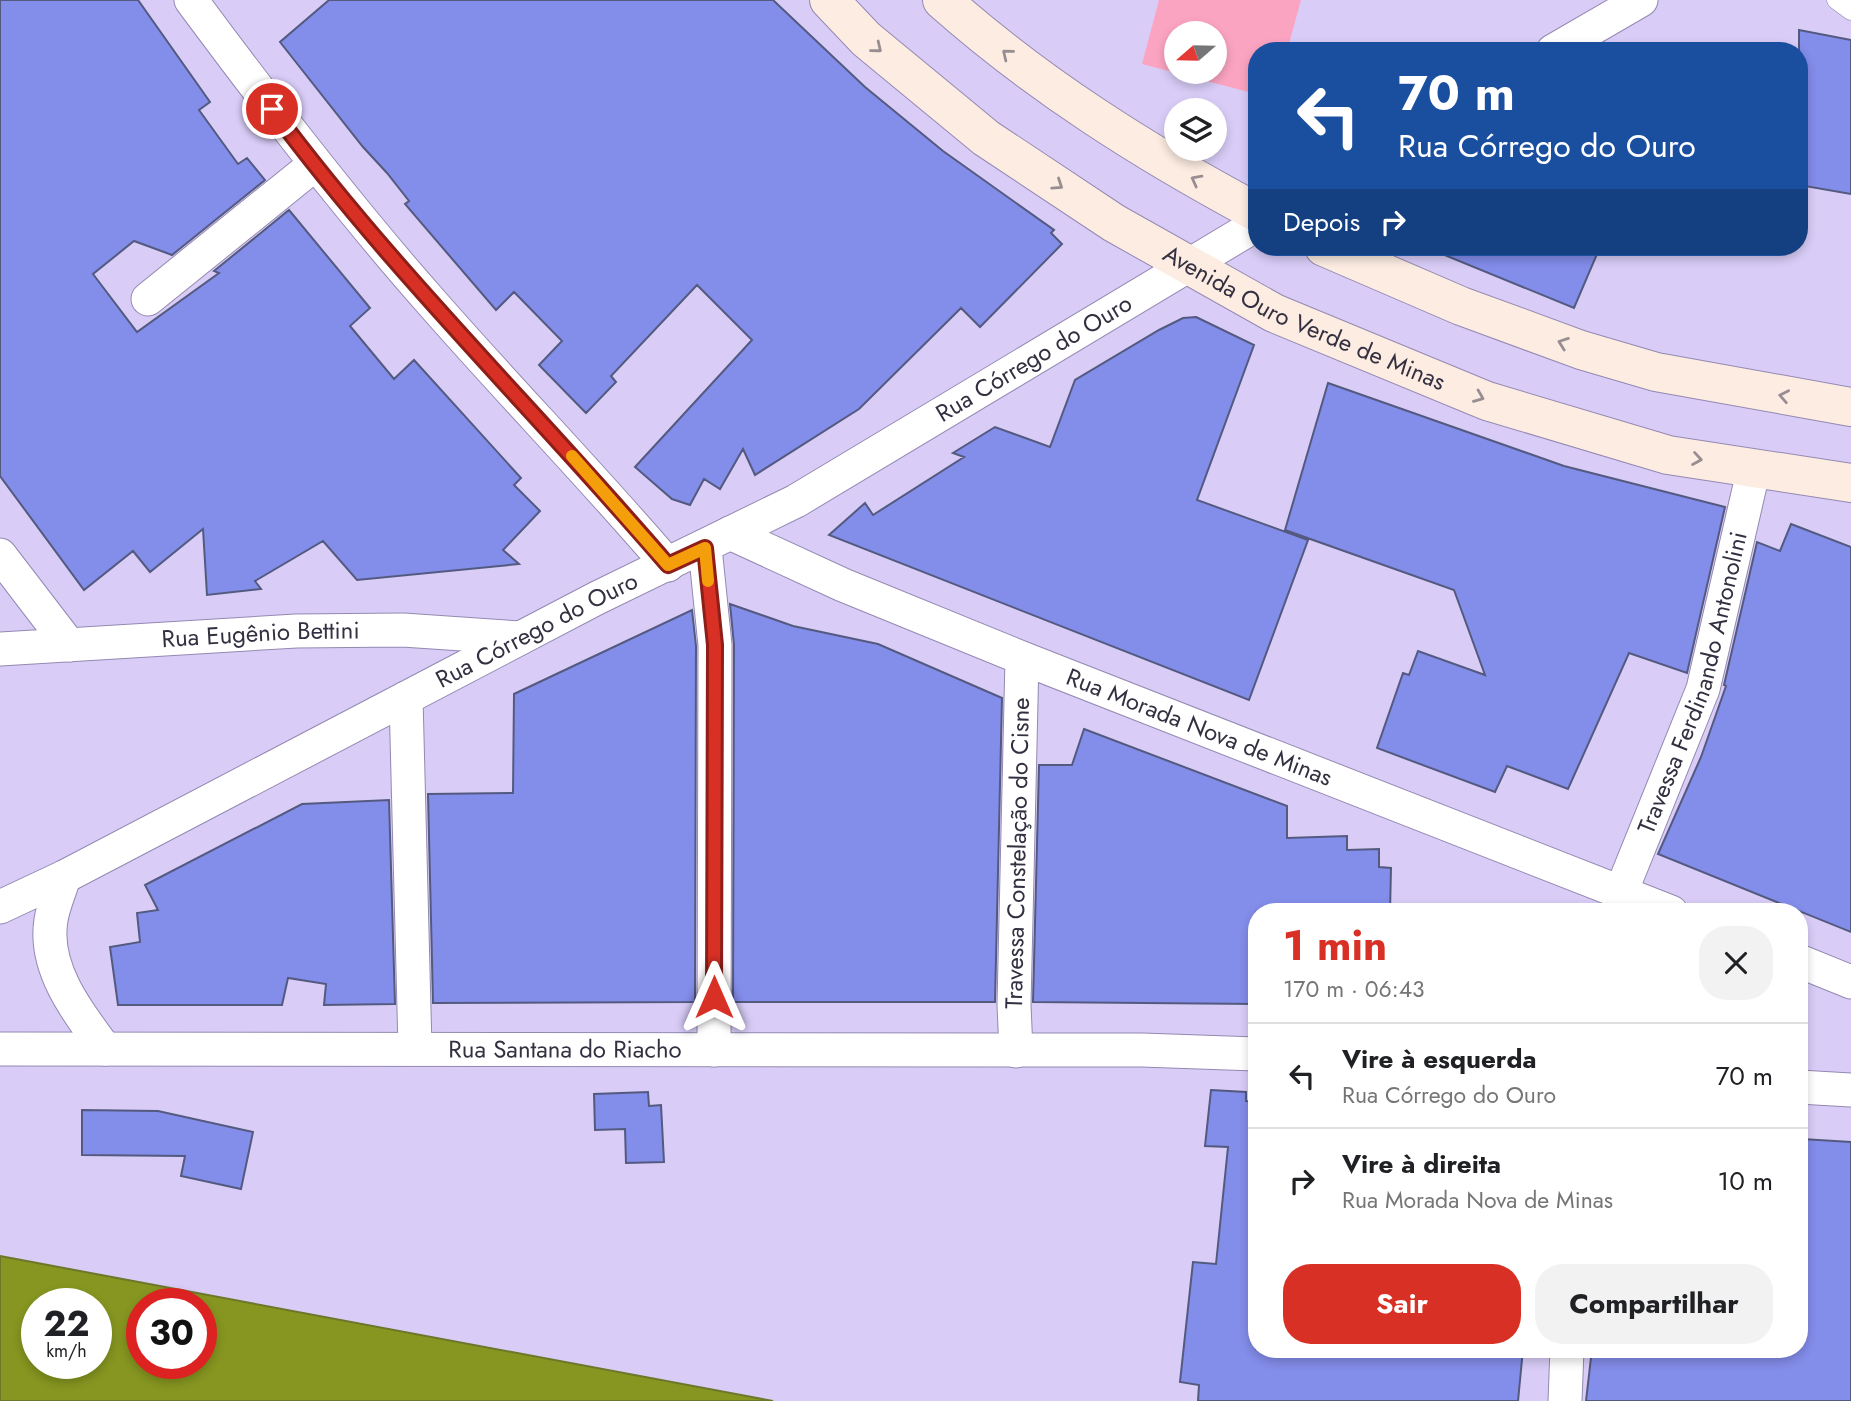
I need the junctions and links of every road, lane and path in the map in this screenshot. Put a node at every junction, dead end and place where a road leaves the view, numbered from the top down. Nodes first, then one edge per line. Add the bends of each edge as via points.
1 (191, 0) edge
2 (829, 0) edge
3 (942, 0) edge
4 (1641, 0) edge
5 (1836, 0) edge
6 (1851, 11) edge
7 (1569, 42) edge
8 (314, 165) junction
9 (1248, 208) edge
10 (1248, 230) edge
11 (1345, 256) edge
12 (1189, 265) junction
13 (148, 299) dead end
14 (1851, 407) edge
15 (1754, 468) junction
16 (1851, 483) edge
17 (718, 541) junction
18 (0, 555) edge
19 (668, 565) junction
20 (520, 638) junction
21 (69, 645) junction
22 (0, 649) edge
23 (1022, 657) junction
24 (406, 698) junction
25 (64, 877) junction
26 (1621, 892) junction
27 (1648, 903) edge
28 (0, 907) edge
29 (1808, 965) edge
30 (1851, 982) edge
31 (415, 1048) junction
32 (0, 1049) edge
33 (105, 1049) junction
34 (714, 1050) junction
35 (1016, 1051) junction
36 (1248, 1054) edge
37 (1808, 1088) edge
38 (1851, 1090) edge
39 (1567, 1358) edge
40 (1565, 1401) edge

1 - 8 street
2 -> 12 street, Avenida Ouro Verde de Minas via 866,39 986,138 1114,223
9 -> 3 street via 1168,165 1043,83
4 - 7 street
5 - 6 lane
8 - 13 street
8 - 19 street
10 - 12 street, Rua Córrego do Ouro
14 -> 11 street via 1656,372 1581,350 1461,306
12 -> 15 street, Avenida Ouro Verde de Minas via 1274,313 1487,401 1668,455
12 - 17 street, Rua Córrego do Ouro via 796,501
15 - 16 street, Avenida Ouro Verde de Minas
15 - 26 street, Travessa Ferdinando Antonolini via 1703,689
17 - 19 street, Rua Córrego do Ouro
17 - 23 street, Rua Morada Nova de Minas
17 - 34 street
18 - 21 street
19 - 20 street, Rua Córrego do Ouro
20 - 21 street, Rua Eugênio Bettini via 403,630 296,631
20 - 24 street, Rua Córrego do Ouro
21 - 22 street, Rua Eugênio Bettini
23 - 26 street, Rua Morada Nova de Minas
23 - 35 street, Travessa Constelação do Cisne
24 - 25 street, Rua Córrego do Ouro
24 - 31 street
25 - 28 street, Rua Córrego do Ouro
25 - 33 street via 51,921 55,967 74,1007
26 - 27 street, Rua Morada Nova de Minas
29 - 30 street
31 - 33 street, Rua Santana do Riacho
31 - 34 street, Rua Santana do Riacho
32 - 33 street, Rua Santana do Riacho
34 - 35 street, Rua Santana do Riacho
35 - 36 street, Rua Santana do Riacho
37 - 38 street
39 - 40 street

